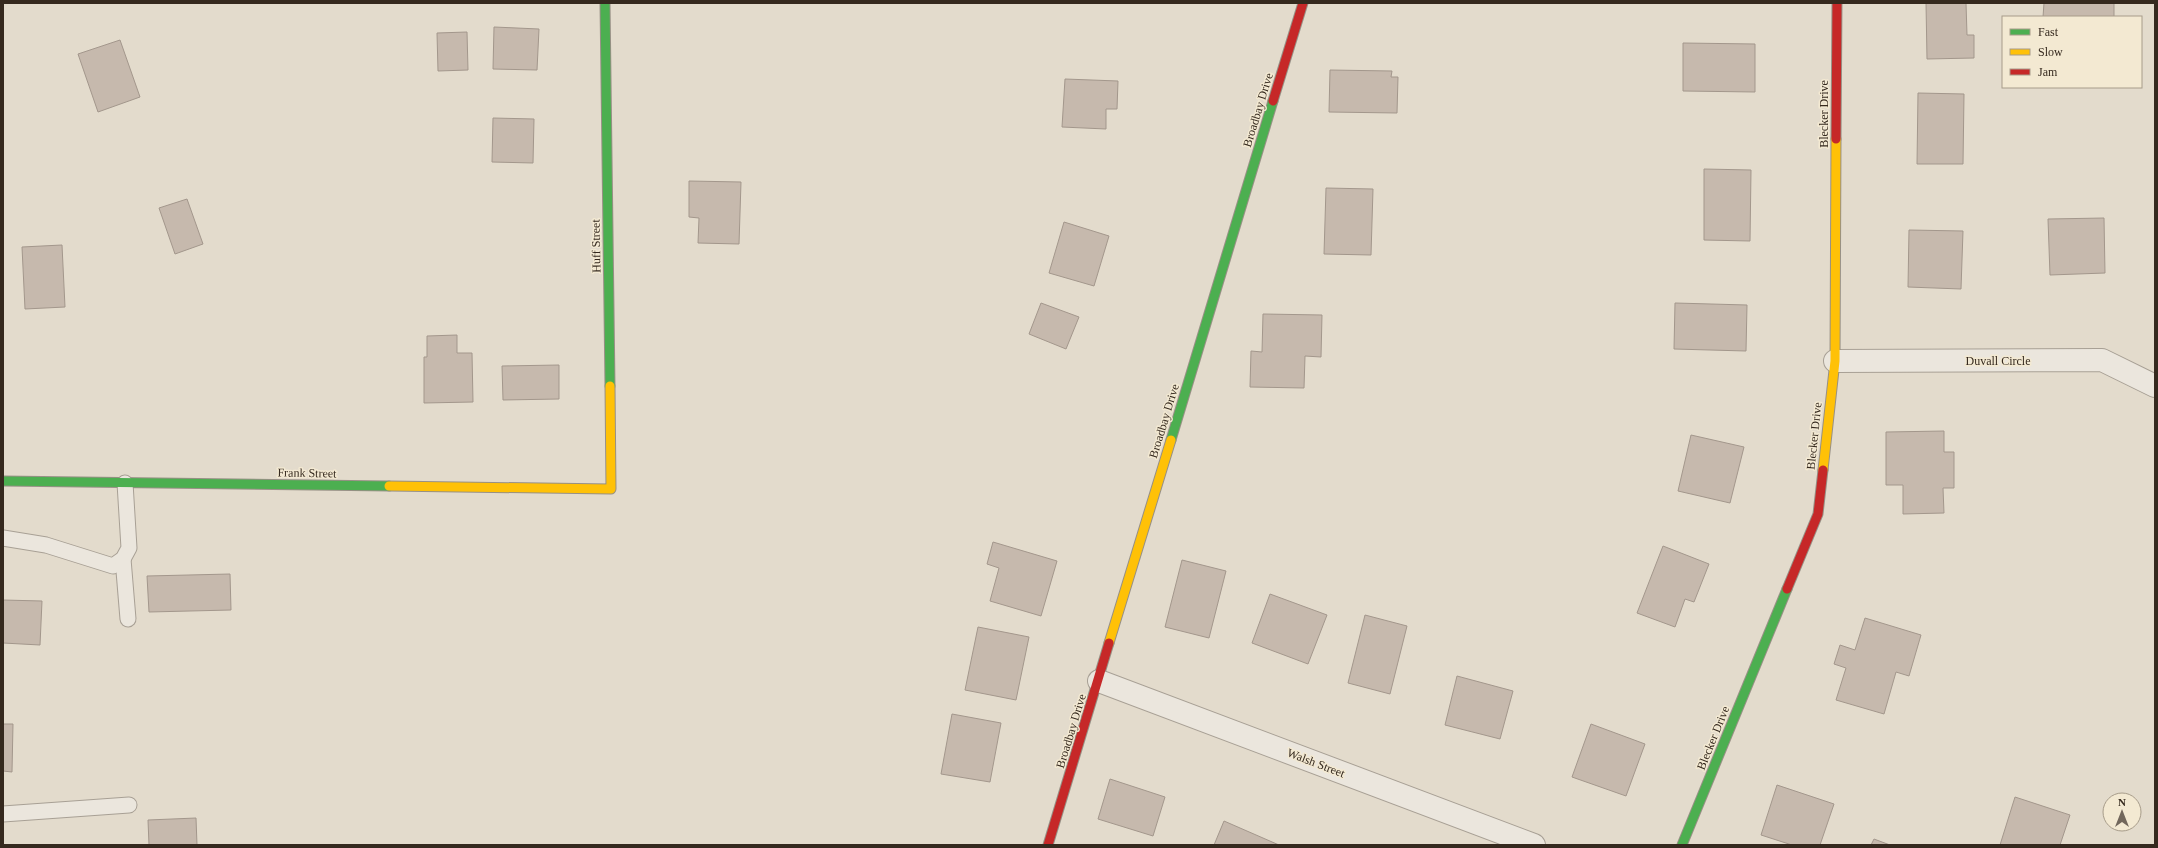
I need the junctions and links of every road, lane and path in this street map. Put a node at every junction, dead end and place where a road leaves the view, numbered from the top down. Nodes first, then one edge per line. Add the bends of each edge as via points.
1 (605, 3) edge
2 (1303, 3) edge
3 (1837, 3) edge
4 (1835, 361) junction
5 (2155, 386) edge
6 (3, 482) edge
7 (125, 483) junction
8 (611, 489) joint
9 (3, 538) edge
10 (123, 559) junction
11 (128, 619) dead end
12 (1099, 681) junction
13 (129, 805) dead end
14 (3, 814) edge
15 (1048, 845) edge
16 (1534, 845) edge
17 (1682, 845) edge

1 - 8 street, Huff Street
2 - 12 street, Broadbay Drive
3 - 4 street, Blecker Drive
4 - 5 street, Duvall Circle via 2102,360
4 - 17 street, Blecker Drive via 1818,514
6 - 7 street, Frank Street
7 - 8 street, Frank Street
7 - 10 lane via 129,548
9 - 10 lane via 46,545 113,566
10 - 11 lane
12 - 15 street, Broadbay Drive
12 - 16 street, Walsh Street
13 - 14 lane

